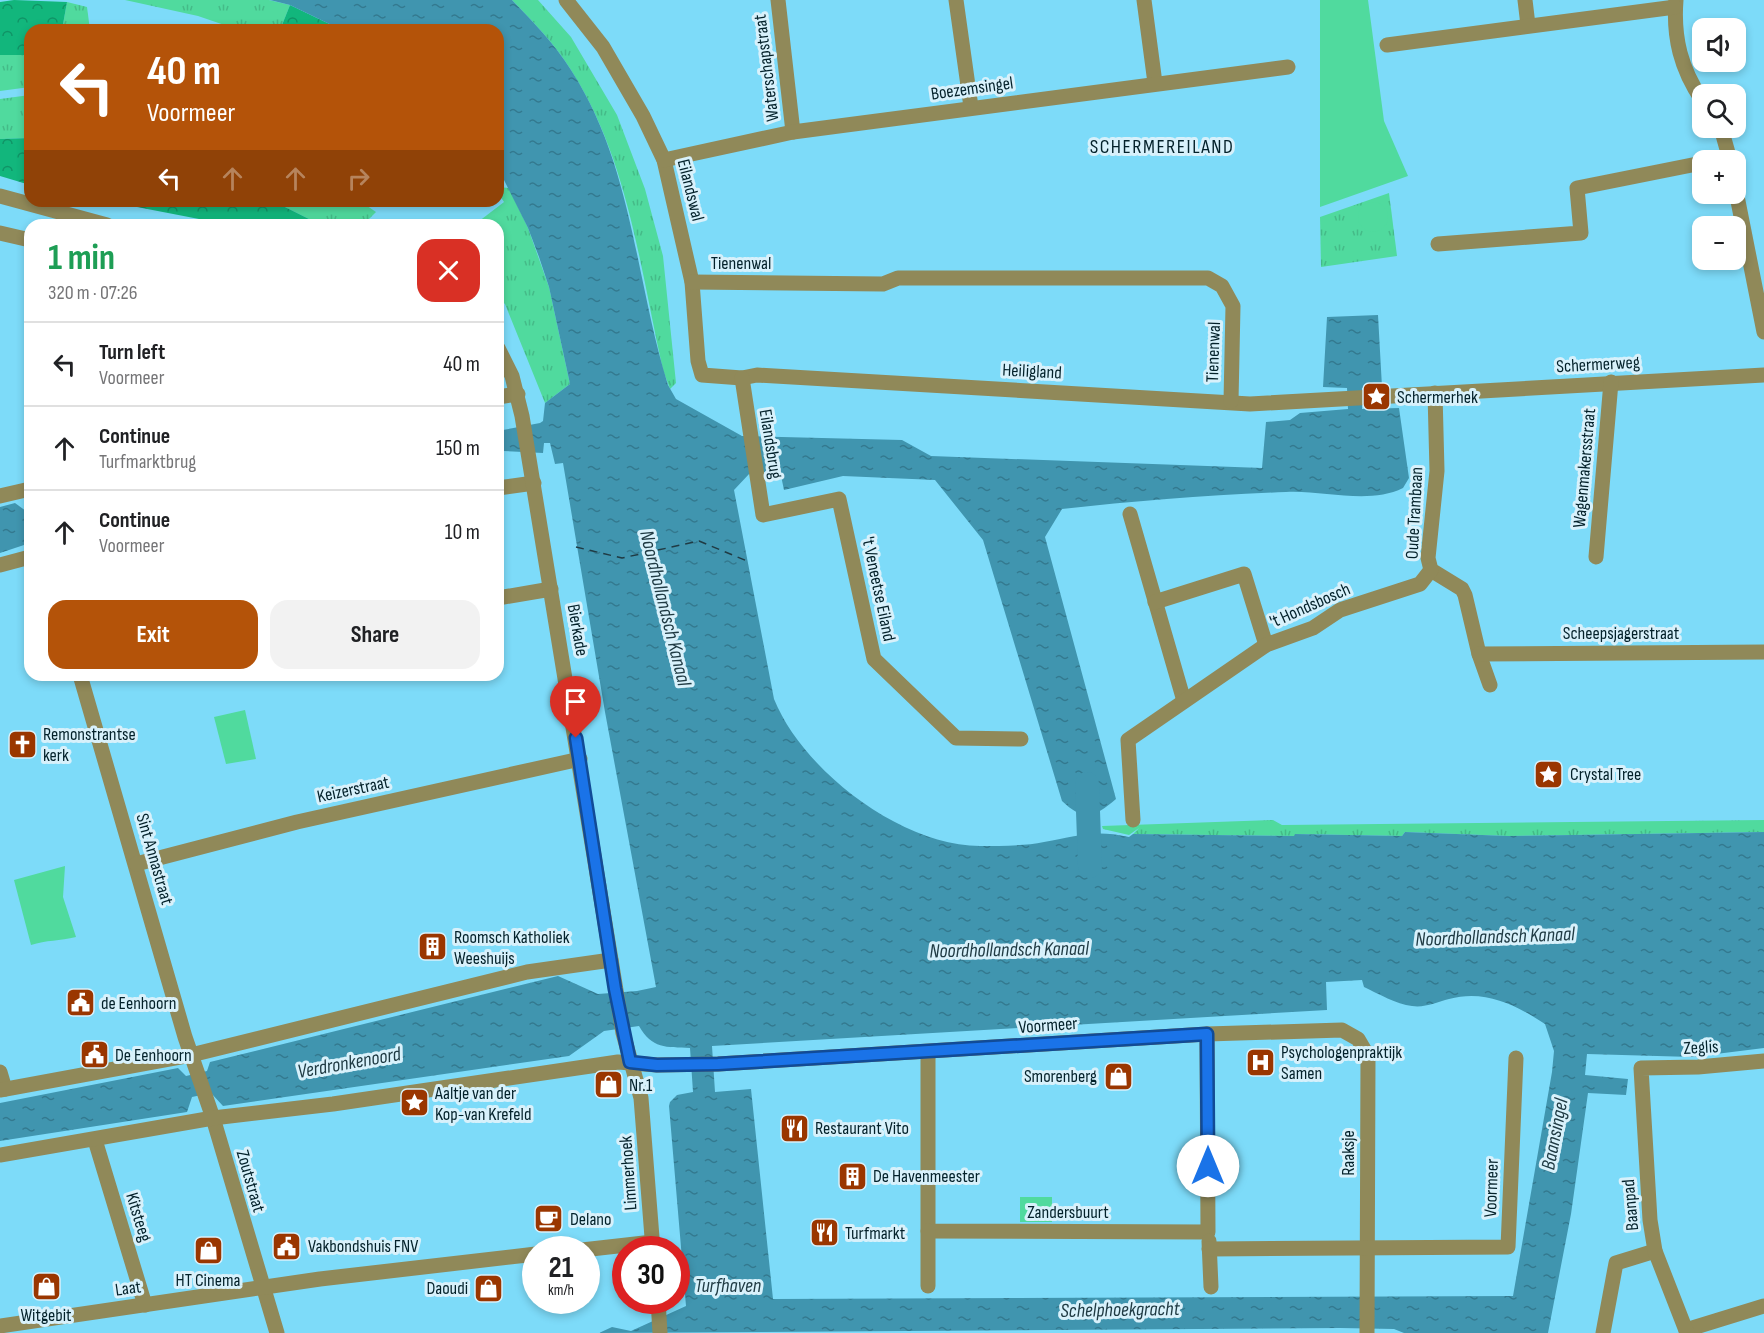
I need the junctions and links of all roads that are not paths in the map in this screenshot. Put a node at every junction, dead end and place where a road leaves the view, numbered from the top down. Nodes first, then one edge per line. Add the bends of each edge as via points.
1 (566, 0) edge
2 (778, 0) edge
3 (956, 0) edge
4 (1144, 0) edge
5 (1525, 0) edge
6 (1675, 4) edge
7 (1639, 5) edge
8 (1528, 25) junction
9 (1387, 45) dead end
10 (1288, 67) dead end
11 (1155, 83) junction
12 (1693, 84) edge
13 (971, 107) junction
14 (793, 132) junction
15 (664, 160) junction
16 (1692, 165) edge
17 (0, 196) edge
18 (24, 203) edge
19 (1739, 204) edge
20 (40, 207) edge
21 (84, 219) edge
22 (0, 233) edge
23 (24, 239) edge
24 (1438, 244) dead end
25 (692, 282) junction
26 (1764, 332) edge
27 (504, 358) edge
28 (1764, 375) edge
29 (741, 378) junction
30 (1611, 382) junction
31 (1435, 393) junction
32 (518, 394) junction
33 (504, 397) edge
34 (1231, 401) junction
35 (534, 483) junction
36 (504, 487) edge
37 (24, 490) edge
38 (0, 496) edge
39 (1130, 514) dead end
40 (763, 515) joint
41 (1596, 557) dead end
42 (24, 559) edge
43 (0, 565) edge
44 (1431, 570) junction
45 (551, 589) junction
46 (504, 597) edge
47 (1155, 603) junction
48 (1266, 645) junction
49 (1764, 652) edge
50 (1479, 654) junction
51 (83, 681) edge
52 (1490, 685) dead end
53 (1184, 701) junction
54 (1021, 739) dead end
55 (580, 759) junction
56 (1133, 820) dead end
57 (136, 864) junction
58 (611, 960) junction
59 (623, 1032) joint
60 (1207, 1034) junction
61 (928, 1052) junction
62 (191, 1055) junction
63 (1368, 1056) joint
64 (1516, 1058) dead end
65 (1764, 1061) edge
66 (630, 1062) junction
67 (1641, 1068) joint
68 (0, 1072) edge
69 (2, 1089) edge
70 (205, 1097) joint
71 (213, 1118) junction
72 (94, 1140) junction
73 (0, 1155) edge
74 (928, 1231) junction
75 (1208, 1232) junction
76 (652, 1236) edge
77 (1209, 1249) junction
78 (1367, 1249) junction
79 (1655, 1251) junction
80 (522, 1256) edge
81 (928, 1286) dead end
82 (1210, 1287) dead end
83 (261, 1288) junction
84 (145, 1305) junction
85 (1764, 1306) edge
86 (659, 1314) edge
87 (0, 1326) edge
88 (1686, 1331) edge
89 (1367, 1332) edge
90 (276, 1333) edge
91 (660, 1333) edge
92 (1603, 1333) edge

1 - 15 street, Eilandswal via 603,47
2 - 14 street, Waterschapstraat
3 - 13 street
4 - 11 street
5 - 8 street
6 - 7 street
6 - 12 street via 1682,65
7 - 8 street
8 - 9 street
10 - 11 street, Boezemsingel
11 - 13 street, Boezemsingel
13 - 14 street, Boezemsingel
14 - 15 street, Boezemsingel
15 - 25 street, Eilandswal
16 - 24 street via 1577,188 1581,233
17 - 18 street
19 - 26 street
20 - 21 street
22 - 23 street
25 - 29 street, Eilandswal via 699,370 708,376
25 - 34 street, Tienenwal via 883,284 898,278 1209,278 1222,286 1233,306
27 - 32 street
28 - 30 street, Schermerweg
29 - 34 street, Heiligland via 757,375
29 - 40 street, Eilandsbrug
30 - 31 street, Schermerweg
30 - 41 street, Wagenmakersstraat
31 - 34 street, Heiligland via 1250,404
31 - 44 street, Oude Trambaan via 1437,471 1428,558
32 - 33 street
32 - 35 street, Bierkade
35 - 36 street
35 - 45 street, Bierkade
37 - 38 street
39 - 47 street
40 - 54 street, 't Veneetse Eiland via 839,498 874,659 956,738
42 - 43 street
44 - 48 street, 't Hondsbosch via 1420,584 1340,610 1313,628
44 - 50 street, Oude Trambaan via 1462,589
45 - 46 street
45 - 55 street, Bierkade
47 - 48 street, 't Hondsbosch via 1244,574
47 - 53 street
48 - 53 street, 't Hondsbosch
49 - 50 street, Scheepsjagerstraat
50 - 52 street, Oude Trambaan
51 - 57 street, Sint Annastraat
53 - 56 street via 1128,740
55 - 57 street, Keizerstraat via 297,822
55 - 58 street, Bierkade
57 - 62 street, Sint Annastraat
58 - 59 street, Bierkade
58 - 62 street via 527,972
59 - 66 street, Limmerhoek
60 - 61 street, Voormeer
60 - 63 street, Voormeer via 1342,1030 1358,1039
60 - 75 street
61 - 66 street, Voormeer via 718,1064
61 - 74 street
62 - 69 street
62 - 70 street, Sint Annastraat
63 - 78 street, Raaksje
64 - 78 street, Voormeer via 1508,1247
65 - 67 street, Zeglis
66 - 71 street
66 - 76 street, Limmerhoek via 645,1126
67 - 79 street, Baanpad
68 - 69 street
70 - 71 street, Zoutstraat
71 - 72 street
71 - 83 street, Zoutstraat
72 - 73 street
72 - 84 street, Kitsteeg
74 - 75 street, Zandersbuurt
74 - 81 street
75 - 77 street
77 - 78 street
77 - 82 street
78 - 89 street, Raaksje
79 - 88 street, Baanpad
79 - 92 street via 1616,1263
80 - 83 street
83 - 84 street, Laat
83 - 90 street, Zoutstraat
84 - 87 street, Laat
85 - 88 street
86 - 91 street

